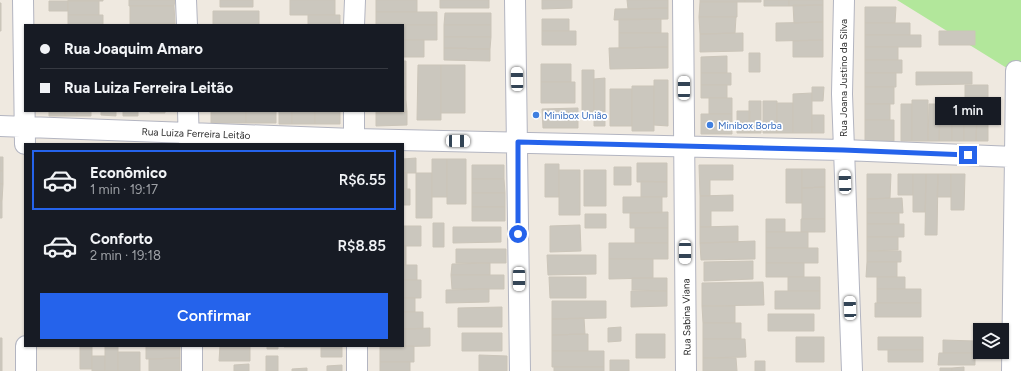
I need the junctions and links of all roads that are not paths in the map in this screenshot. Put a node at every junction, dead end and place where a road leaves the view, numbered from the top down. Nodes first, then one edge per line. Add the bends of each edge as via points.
1 (23, 0) edge
2 (186, 0) edge
3 (354, 0) edge
4 (515, 0) edge
5 (683, 0) edge
6 (844, 0) edge
7 (186, 24) edge
8 (354, 24) edge
9 (24, 68) edge
10 (1016, 71) dead end
11 (25, 112) edge
12 (188, 112) edge
13 (354, 112) edge
14 (0, 126) edge
15 (25, 136) edge
16 (188, 138) edge
17 (354, 141) edge
18 (518, 142) junction
19 (684, 147) junction
20 (843, 150) junction
21 (1015, 157) junction
22 (26, 347) edge
23 (192, 347) edge
24 (357, 347) edge
25 (26, 371) edge
26 (192, 371) edge
27 (358, 371) edge
28 (520, 371) edge
29 (686, 371) edge
30 (852, 371) edge
31 (1012, 371) edge

1 - 9 street
2 - 7 street
3 - 8 street
4 - 18 street
5 - 19 street, Rua Sabina Viana
6 - 20 street, Rua Joana Justino da Silva
10 - 21 street
11 - 15 street
12 - 16 street
13 - 17 street
14 - 15 street, Rua Luiza Ferreira Leitão
15 - 16 street, Rua Luiza Ferreira Leitão
16 - 17 street, Rua Luiza Ferreira Leitão
17 - 18 street, Rua Luiza Ferreira Leitão
18 - 19 street, Rua Luiza Ferreira Leitão
18 - 28 street
19 - 20 street, Rua Luiza Ferreira Leitão
19 - 29 street, Rua Sabina Viana
20 - 21 street, Rua Luiza Ferreira Leitão
20 - 30 street, Rua Joana Justino da Silva
21 - 31 street
22 - 25 street
23 - 26 street
24 - 27 street

